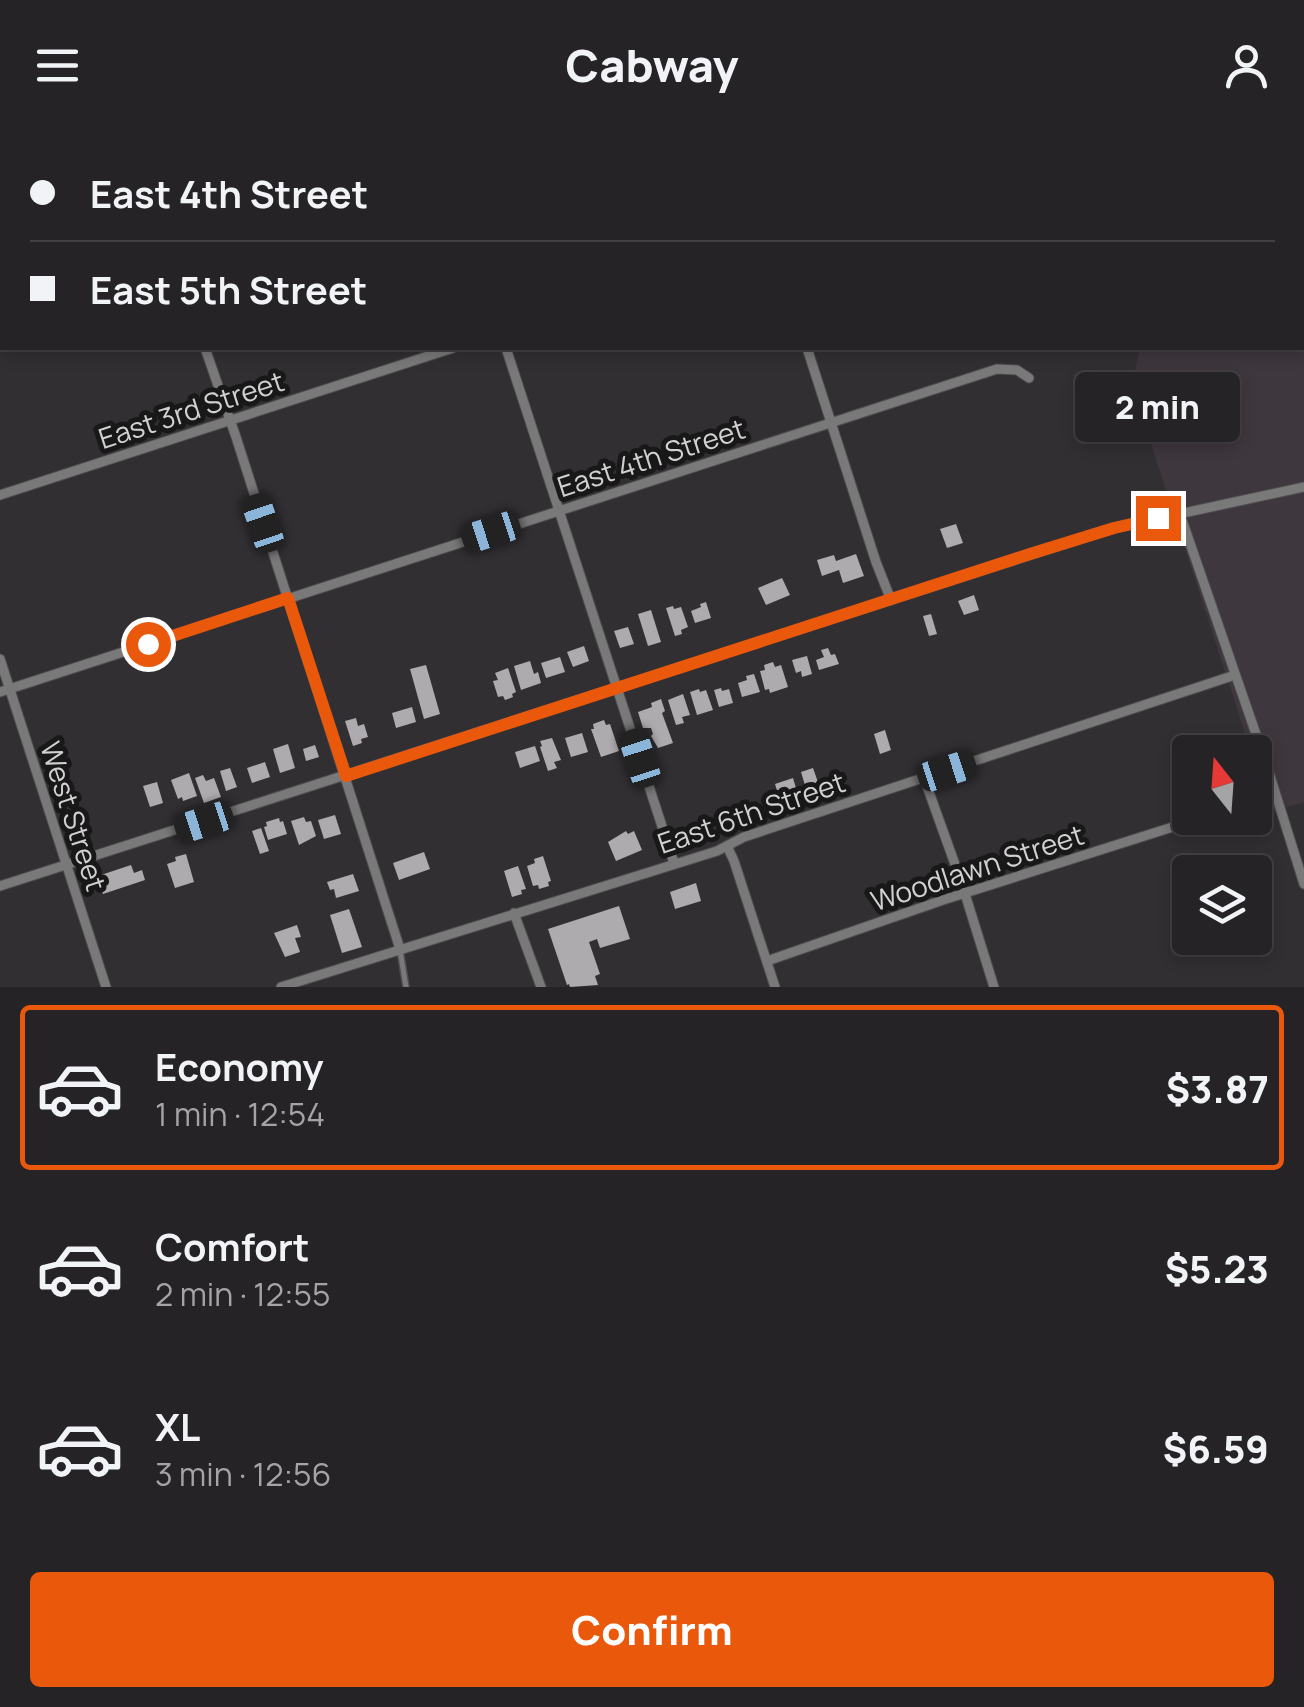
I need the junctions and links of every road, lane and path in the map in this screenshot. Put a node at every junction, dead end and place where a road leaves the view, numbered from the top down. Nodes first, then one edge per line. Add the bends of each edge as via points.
1 (205, 350) edge
2 (447, 350) edge
3 (507, 350) edge
4 (807, 350) edge
5 (1030, 378) dead end
6 (230, 420) junction
7 (831, 422) junction
8 (1304, 487) edge
9 (0, 495) edge
10 (559, 510) junction
11 (1180, 514) junction
12 (288, 598) junction
13 (891, 600) junction
14 (0, 660) edge
15 (1235, 676) junction
16 (617, 688) junction
17 (5, 690) edge
18 (346, 776) junction
19 (924, 778) junction
20 (1275, 794) junction
21 (1272, 795) edge
22 (1172, 827) edge
23 (726, 846) junction
24 (674, 863) junction
25 (67, 866) junction
26 (1303, 878) edge
27 (0, 886) edge
28 (964, 894) junction
29 (514, 913) junction
30 (400, 949) junction
31 (767, 962) junction
32 (106, 987) edge
33 (281, 987) edge
34 (406, 987) edge
35 (541, 987) edge
36 (776, 987) edge
37 (994, 987) edge

1 - 6 street
2 - 6 street, East 3rd Street
3 - 10 street
4 - 7 street
5 - 7 street, East 4th Street via 997,369
6 - 9 street, East 3rd Street
6 - 12 street
7 - 10 street, East 4th Street
7 - 13 street
8 - 11 street
10 - 12 street, East 4th Street
10 - 16 street
11 - 13 street via 1114,528
11 - 15 street
12 - 17 street, East 4th Street
12 - 18 street
13 - 16 street
14 - 17 street, West Street
15 - 19 street, East 6th Street
15 - 20 street
16 - 18 street
16 - 24 street
17 - 25 street, West Street
18 - 25 street
18 - 30 street
19 - 23 street, East 6th Street
19 - 28 street
20 - 21 street
20 - 26 street
22 - 28 street, Woodlawn Street
23 - 24 street, East 6th Street
23 - 31 street
24 - 29 street, East 6th Street
25 - 27 street
25 - 32 street, West Street
28 - 31 street, Woodlawn Street
28 - 37 street
29 - 30 street, East 6th Street
29 - 35 street
30 - 33 street, East 6th Street
30 - 34 lane
31 - 36 street

